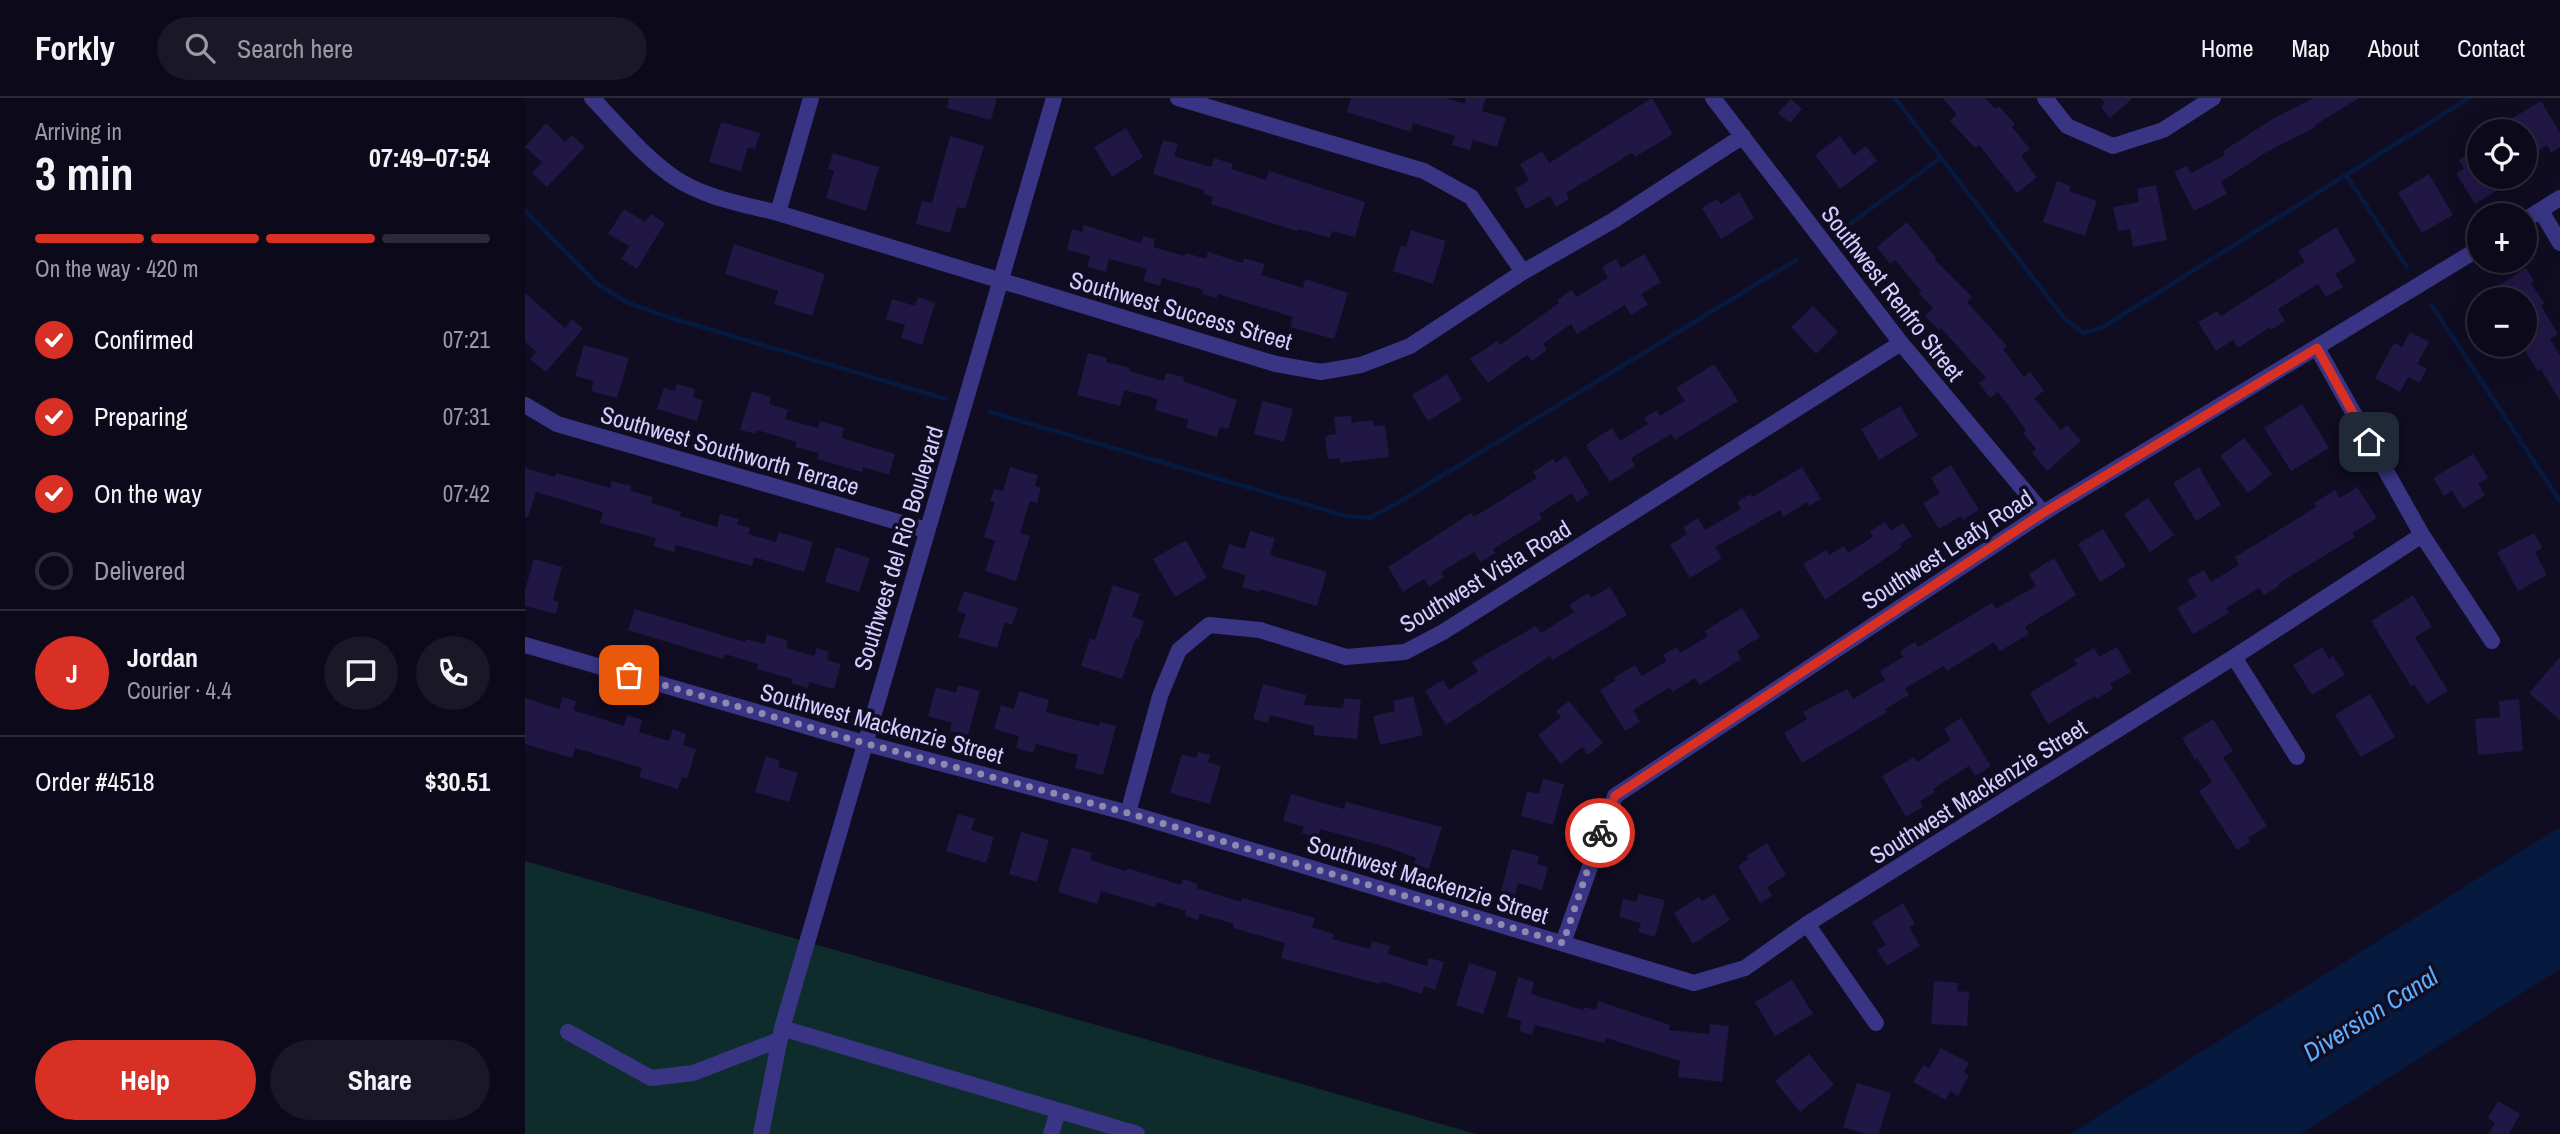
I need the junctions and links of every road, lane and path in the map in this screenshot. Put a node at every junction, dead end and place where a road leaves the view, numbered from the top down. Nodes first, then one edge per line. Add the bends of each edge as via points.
1 (592, 98) edge
2 (811, 98) edge
3 (1054, 98) edge
4 (1178, 98) edge
5 (1713, 98) edge
6 (2045, 98) edge
7 (2213, 98) edge
8 (1744, 136) junction
9 (2560, 198) edge
10 (2541, 211) junction
11 (778, 213) junction
12 (2537, 213) edge
13 (2560, 243) edge
14 (2467, 256) edge
15 (1523, 272) junction
16 (1002, 280) junction
17 (1901, 343) junction
18 (2317, 348) junction
19 (525, 405) edge
20 (2043, 513) junction
21 (926, 530) junction
22 (2422, 535) junction
23 (2492, 641) dead end
24 (525, 645) edge
25 (2234, 657) junction
26 (864, 743) junction
27 (2297, 757) dead end
28 (1128, 813) junction
29 (1807, 924) junction
30 (1563, 943) junction
31 (1876, 1023) dead end
32 (568, 1032) dead end
33 (780, 1034) junction
34 (1058, 1111) junction
35 (761, 1134) edge
36 (1051, 1134) edge
37 (1137, 1134) edge

1 - 11 street, Southwest Success Street via 675,178 708,194
2 - 11 street
3 - 16 street, Southwest del Rio Boulevard
4 - 15 street via 1424,171 1471,197
5 - 8 street, Southwest Renfro Street
6 - 7 street via 2067,126 2113,146 2163,130
8 - 15 street, Southwest Success Street
8 - 17 street, Southwest Renfro Street
9 - 10 street
10 - 12 street
10 - 13 street
11 - 16 street, Southwest Success Street
14 - 18 street, Southwest Leafy Road
15 - 16 street, Southwest Success Street via 1411,346 1361,365 1321,372 1276,364
16 - 21 street, Southwest del Rio Boulevard
17 - 20 street, Southwest Renfro Street
17 - 28 street, Southwest Vista Road via 1405,652 1346,657 1260,629 1209,625 1179,650 1160,696
18 - 20 street, Southwest Leafy Road
18 - 22 street
19 - 21 street, Southwest Southworth Terrace via 557,424
20 - 30 street, Southwest Leafy Road via 1615,796
21 - 26 street, Southwest del Rio Boulevard
22 - 23 street
22 - 25 street, Southwest Mackenzie Street
24 - 26 street, Southwest Mackenzie Street
25 - 27 street
25 - 29 street, Southwest Mackenzie Street
26 - 28 street, Southwest Mackenzie Street
26 - 33 street, Southwest del Rio Boulevard
28 - 30 street, Southwest Mackenzie Street
29 - 30 street, Southwest Mackenzie Street via 1745,968 1694,983
29 - 31 street
32 - 33 street via 651,1078 693,1073
33 - 34 street
33 - 35 street, Southwest del Rio Boulevard
34 - 36 street
34 - 37 street

